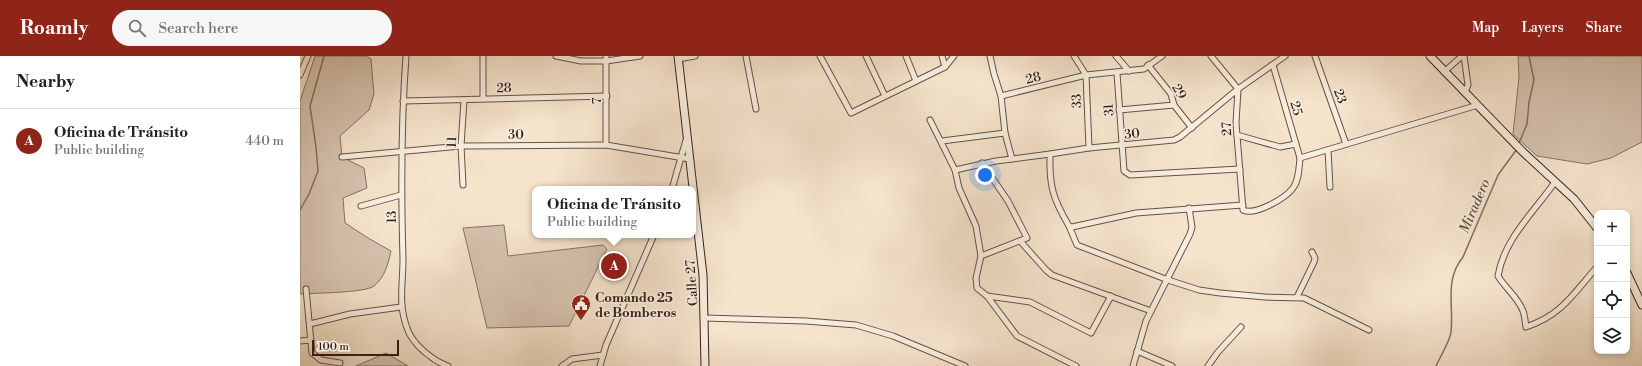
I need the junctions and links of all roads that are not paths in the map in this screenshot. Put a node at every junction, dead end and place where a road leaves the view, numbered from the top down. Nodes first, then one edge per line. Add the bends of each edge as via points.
1 (308, 56) edge
2 (406, 56) edge
3 (483, 56) edge
4 (556, 56) edge
5 (640, 56) edge
6 (696, 56) edge
7 (746, 56) edge
8 (820, 56) edge
9 (866, 56) edge
10 (906, 56) edge
11 (942, 56) edge
12 (954, 56) edge
13 (990, 56) edge
14 (1074, 56) edge
15 (1116, 56) edge
16 (1162, 56) edge
17 (1211, 56) edge
18 (1285, 56) edge
19 (1315, 56) edge
20 (1430, 56) edge
21 (1463, 56) edge
22 (606, 58) edge
23 (678, 58) edge
24 (1148, 65) junction
25 (1273, 65) junction
26 (945, 67) junction
27 (1129, 71) junction
28 (1444, 72) junction
29 (1117, 73) junction
30 (300, 75) edge
31 (1086, 75) junction
32 (916, 81) junction
33 (1238, 90) junction
34 (1465, 92) junction
35 (607, 96) junction
36 (885, 96) junction
37 (1001, 96) junction
38 (483, 99) junction
39 (464, 100) junction
40 (403, 102) junction
41 (1174, 105) junction
42 (1478, 105) junction
43 (756, 108) dead end
44 (1119, 110) junction
45 (930, 120) dead end
46 (1192, 128) junction
47 (1005, 133) junction
48 (687, 134) junction
49 (1237, 135) junction
50 (942, 141) junction
51 (1296, 144) junction
52 (1346, 144) junction
53 (606, 145) junction
54 (1122, 145) junction
55 (461, 146) junction
56 (1089, 148) junction
57 (1328, 150) junction
58 (402, 153) junction
59 (1050, 154) junction
60 (342, 157) dead end
61 (1300, 158) junction
62 (682, 159) junction
63 (690, 159) junction
64 (1012, 159) junction
65 (982, 163) junction
66 (1240, 169) junction
67 (955, 170) junction
68 (1555, 182) junction
69 (463, 185) dead end
70 (673, 186) edge
71 (693, 186) edge
72 (1330, 186) dead end
73 (401, 195) junction
74 (361, 206) dead end
75 (1243, 207) junction
76 (1189, 208) junction
77 (696, 213) edge
78 (1594, 224) edge
79 (1068, 226) junction
80 (653, 238) edge
81 (1021, 242) junction
82 (1312, 252) dead end
83 (981, 256) junction
84 (1594, 271) edge
85 (1630, 279) edge
86 (1168, 280) junction
87 (306, 289) dead end
88 (987, 296) junction
89 (1111, 296) junction
90 (1296, 297) junction
91 (1642, 305) edge
92 (401, 307) junction
93 (1151, 311) junction
94 (705, 318) junction
95 (310, 324) junction
96 (1241, 327) dead end
97 (1370, 330) dead end
98 (311, 340) junction
99 (300, 341) edge
100 (1137, 351) junction
101 (603, 355) junction
102 (340, 363) dead end
103 (448, 366) edge
104 (562, 366) edge
105 (600, 366) edge
106 (705, 366) edge
107 (965, 366) edge
108 (1076, 366) edge
109 (1133, 366) edge
110 (1172, 366) edge
111 (1208, 366) edge

1 - 30 street
2 - 40 street, 13
3 - 38 street
4 - 22 street via 581,61
5 - 22 street
6 - 23 street
7 - 43 street
8 - 36 street via 851,113
9 - 36 street
10 - 32 street
11 - 26 street
12 - 26 street
13 - 37 street
14 - 31 street, 33
15 - 27 street
16 - 24 street, 28
17 - 33 street
18 - 25 street, 30
19 - 52 street, 23
20 - 28 main road
21 - 28 street
21 - 34 street via 1468,85
22 - 35 street, 7
23 - 48 main road, Calle 27
24 - 27 street, 28
24 - 41 street, 29 via 1171,94
25 - 33 street, 30
25 - 51 street, 25
26 - 32 street
27 - 29 street, 28
28 - 34 main road
29 - 31 street, 28
29 - 44 street, 31
31 - 37 street, 28
31 - 56 street, 33
32 - 36 street
33 - 46 street, 30
33 - 49 street, 27
34 - 42 main road
35 - 38 street, 28
35 - 53 street, 7
37 - 47 street
38 - 39 street, 28
39 - 40 street, 28
39 - 55 street, 11
40 - 58 street, 13
41 - 44 street
41 - 46 street, 29
42 - 52 street
42 - 68 main road
44 - 54 street, 31
45 - 50 street
46 - 54 street, 30 via 1174,140
47 - 50 street
47 - 64 street
48 - 62 street
48 - 63 main road, Calle 27
49 - 51 street via 1280,147
49 - 66 street, 27
50 - 67 street
51 - 61 street, 25
52 - 57 street
53 - 55 street, 30
53 - 62 street, 30
54 - 56 street, 30
54 - 66 street, 31 via 1124,171 1130,175
55 - 58 street, 30
55 - 69 street, 11
56 - 59 street, 30
57 - 61 street
57 - 72 street
58 - 60 street, 30
58 - 73 street, 13
59 - 64 street, 30
59 - 79 street via 1051,189
61 - 75 street via 1296,182 1287,194 1258,211 1250,212
62 - 63 street, 30
62 - 70 street
63 - 71 main road, Calle 27
64 - 65 street, 30
65 - 67 street, 30
65 - 81 street via 1008,201 1028,238
66 - 75 street, 27
67 - 83 street via 959,188 976,226
68 - 78 main road via 1574,199
68 - 84 street via 1505,251 1498,276 1523,310 1526,327 1552,316 1568,302
73 - 74 street
73 - 92 street, 13
75 - 76 street
76 - 79 street via 1136,213
76 - 86 street via 1191,231
77 - 94 main road, Calle 27
79 - 86 street via 1077,245
80 - 101 street
81 - 83 street
81 - 89 street via 1052,275
82 - 90 street via 1314,262
83 - 88 street via 976,288
85 - 91 main road
86 - 90 street via 1199,290 1220,293
86 - 93 street
87 - 95 street
88 - 89 street via 1030,302 1091,333
88 - 108 street via 1017,336
89 - 93 street
90 - 97 street via 1304,298
92 - 95 street via 350,314
92 - 103 street, 13 via 407,330 424,352
93 - 100 street
94 - 106 main road, Calle 27
94 - 107 street via 856,325 893,336
95 - 98 street
96 - 111 street
98 - 99 street
98 - 102 street via 312,353 316,358
100 - 109 street
100 - 110 street
101 - 104 street via 572,359
101 - 105 street

